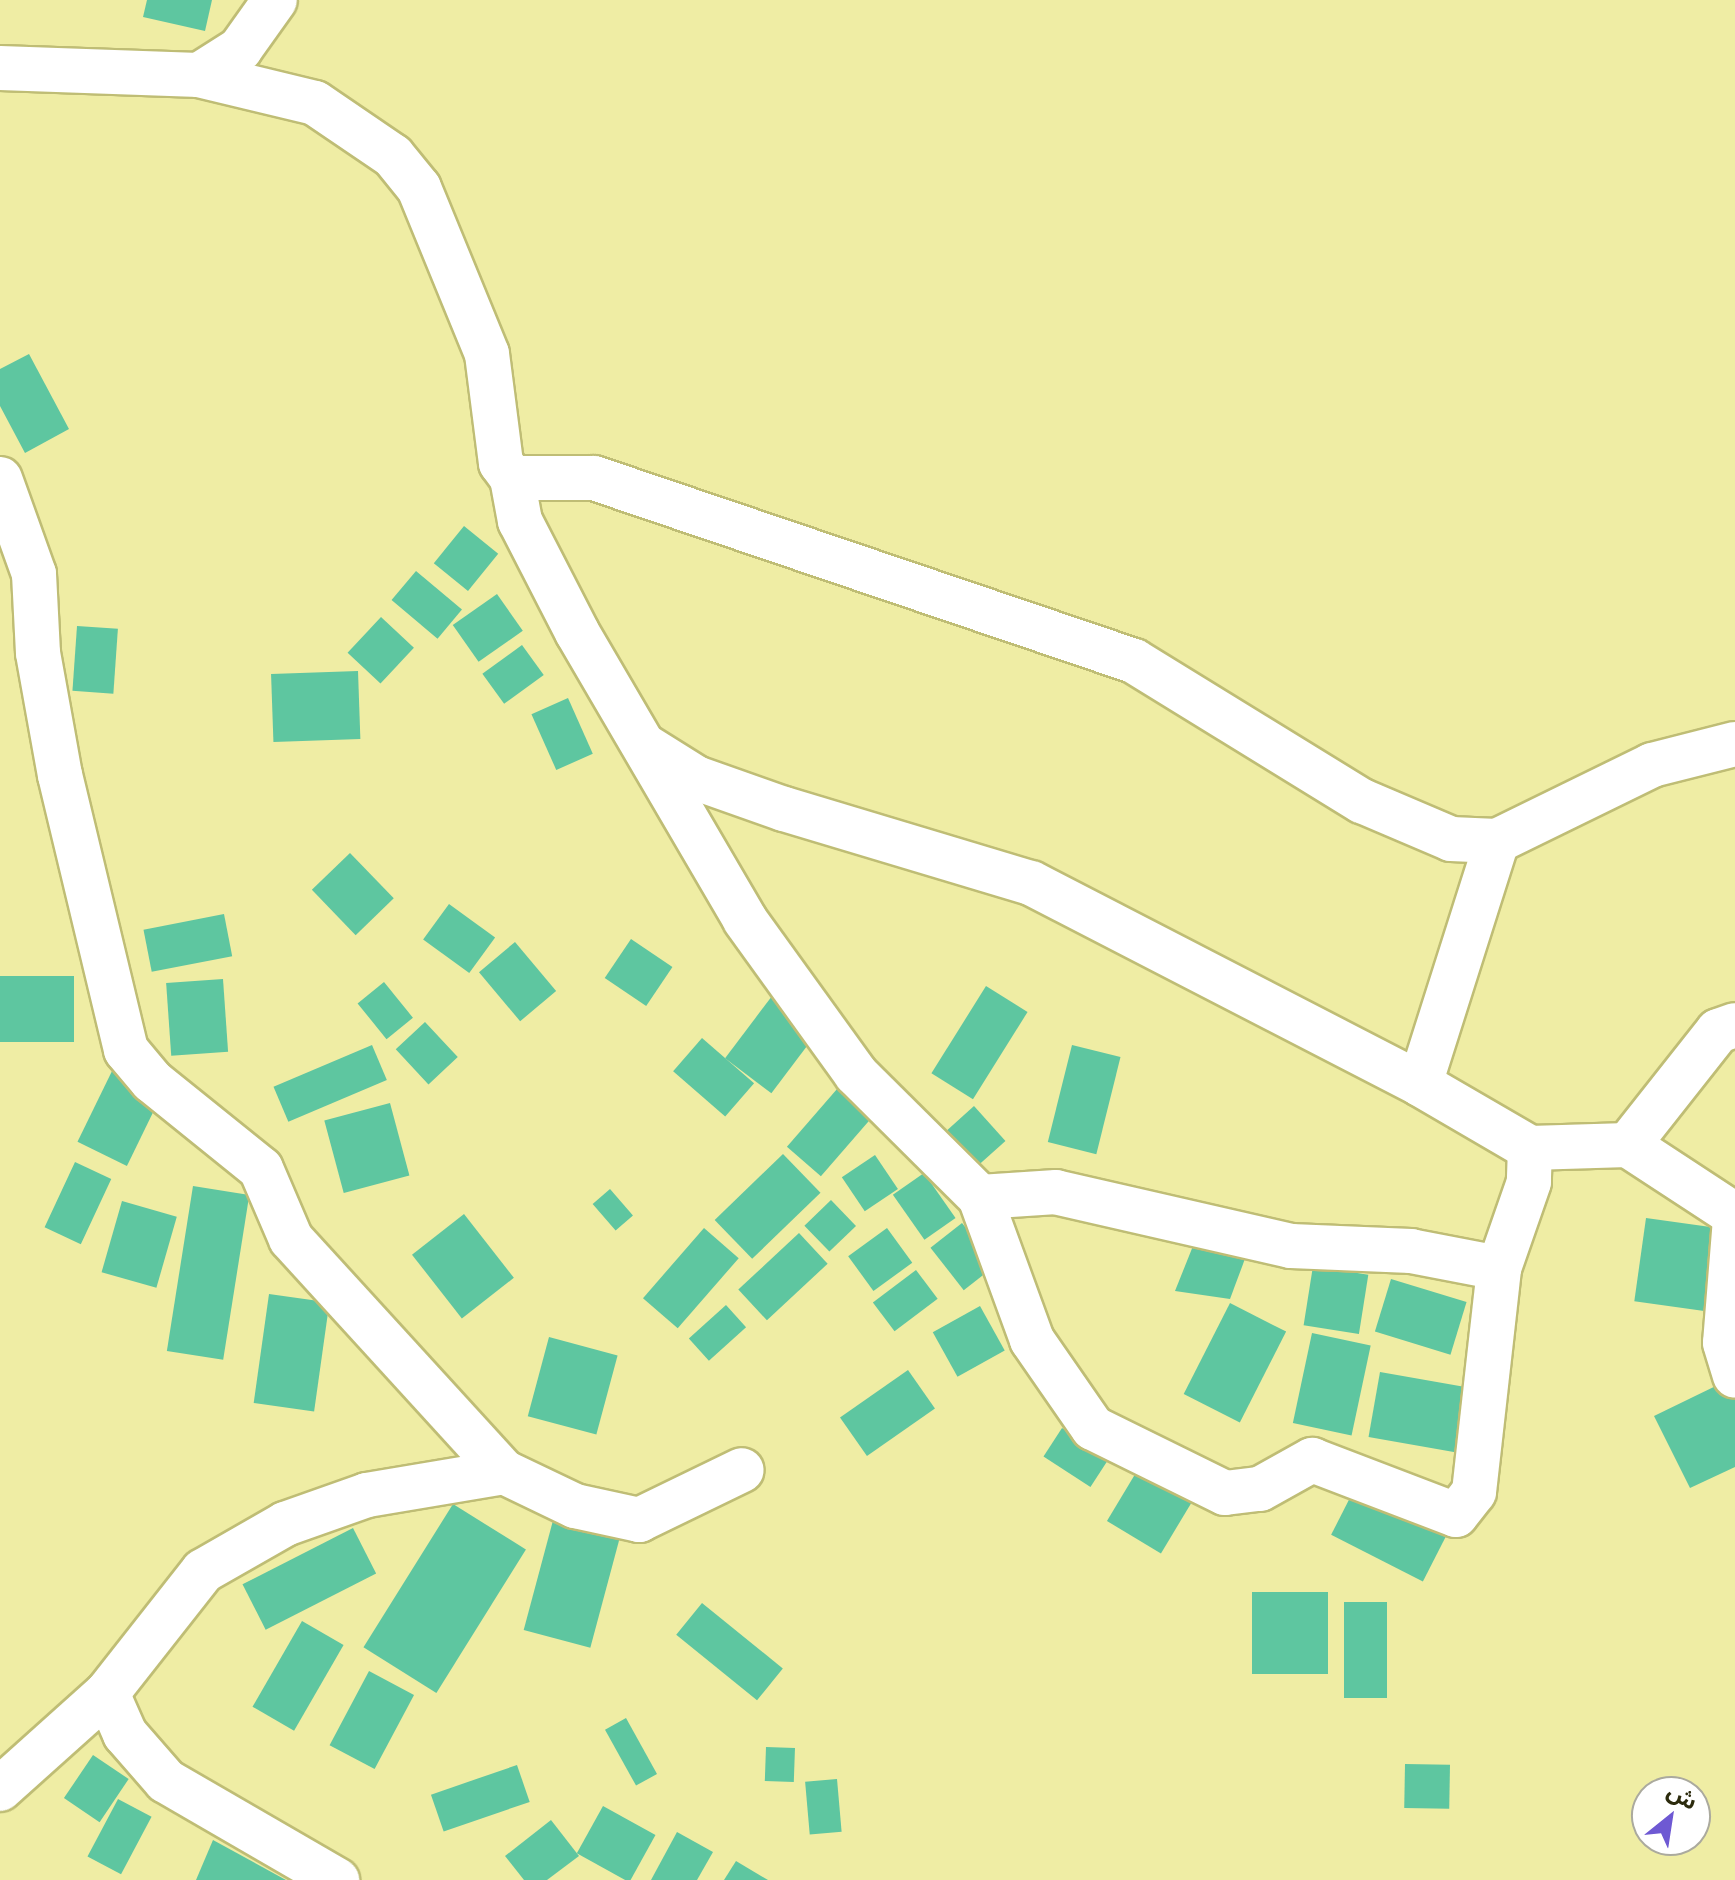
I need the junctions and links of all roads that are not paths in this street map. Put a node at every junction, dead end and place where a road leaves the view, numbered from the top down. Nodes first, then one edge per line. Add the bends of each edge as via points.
1 (275, 0) edge
2 (0, 68) edge
3 (199, 75) junction
4 (512, 478) junction
5 (0, 479) edge
6 (1735, 744) edge
7 (646, 747) junction
8 (1497, 841) junction
9 (1735, 1025) edge
10 (1420, 1084) junction
11 (1628, 1145) junction
12 (1530, 1148) junction
13 (980, 1197) junction
14 (1735, 1217) edge
15 (1499, 1268) junction
16 (1735, 1376) edge
17 (742, 1470) dead end
18 (504, 1472) junction
19 (107, 1693) junction
20 (0, 1789) edge
21 (337, 1880) edge

1 - 3 street via 240,49
2 - 3 street
3 - 4 street via 315,103 393,156 419,188 487,354 501,463
4 - 7 street via 520,521
4 - 8 street via 594,478 1134,661 1362,801 1451,839
5 - 18 street via 34,574 38,653 60,775 126,1050 152,1081 261,1169 291,1239
6 - 8 street via 1652,765
7 - 10 street via 710,783 1031,883
7 - 13 street via 745,920 856,1074
8 - 10 street
9 - 11 street via 1718,1031
10 - 12 street
11 - 12 street
11 - 14 street
12 - 15 street via 1529,1182
13 - 15 street via 1056,1192 1291,1246 1411,1251
13 - 15 street via 1032,1340 1093,1428 1225,1493 1260,1489 1312,1460 1433,1513 1456,1515 1474,1492
14 - 16 street via 1725,1343
17 - 18 street via 639,1520 575,1506
18 - 19 street via 367,1495 285,1524 203,1571
19 - 20 street
19 - 21 street via 125,1734 166,1781

